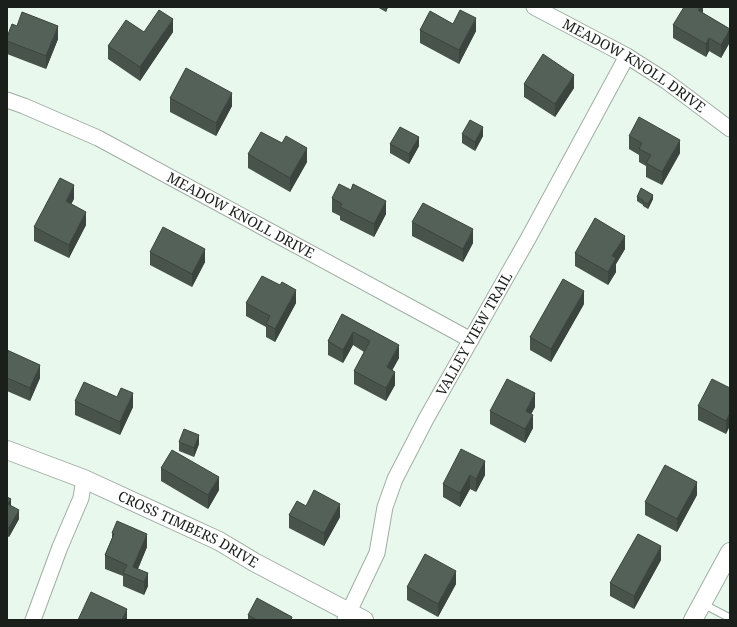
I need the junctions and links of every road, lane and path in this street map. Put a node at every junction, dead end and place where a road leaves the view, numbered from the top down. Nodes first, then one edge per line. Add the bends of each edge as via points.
1 (534, 7) edge
2 (627, 56) junction
3 (7, 100) edge
4 (730, 129) edge
5 (471, 340) junction
6 (7, 450) edge
7 (84, 479) junction
8 (730, 552) edge
9 (702, 604) junction
10 (352, 617) edge
11 (730, 618) edge
12 (33, 620) edge
13 (693, 620) edge

1 - 2 street, MEADOW KNOLL DRIVE
2 - 4 street, MEADOW KNOLL DRIVE via 666,81
2 - 5 street, VALLEY VIEW TRAIL
3 - 5 street, MEADOW KNOLL DRIVE via 98,138
5 - 10 street, VALLEY VIEW TRAIL via 395,479 385,507 377,553
6 - 7 street, CROSS TIMBERS DRIVE
7 - 10 street, CROSS TIMBERS DRIVE via 219,541
7 - 12 street via 81,498
8 - 9 street
9 - 11 lane
9 - 13 street

